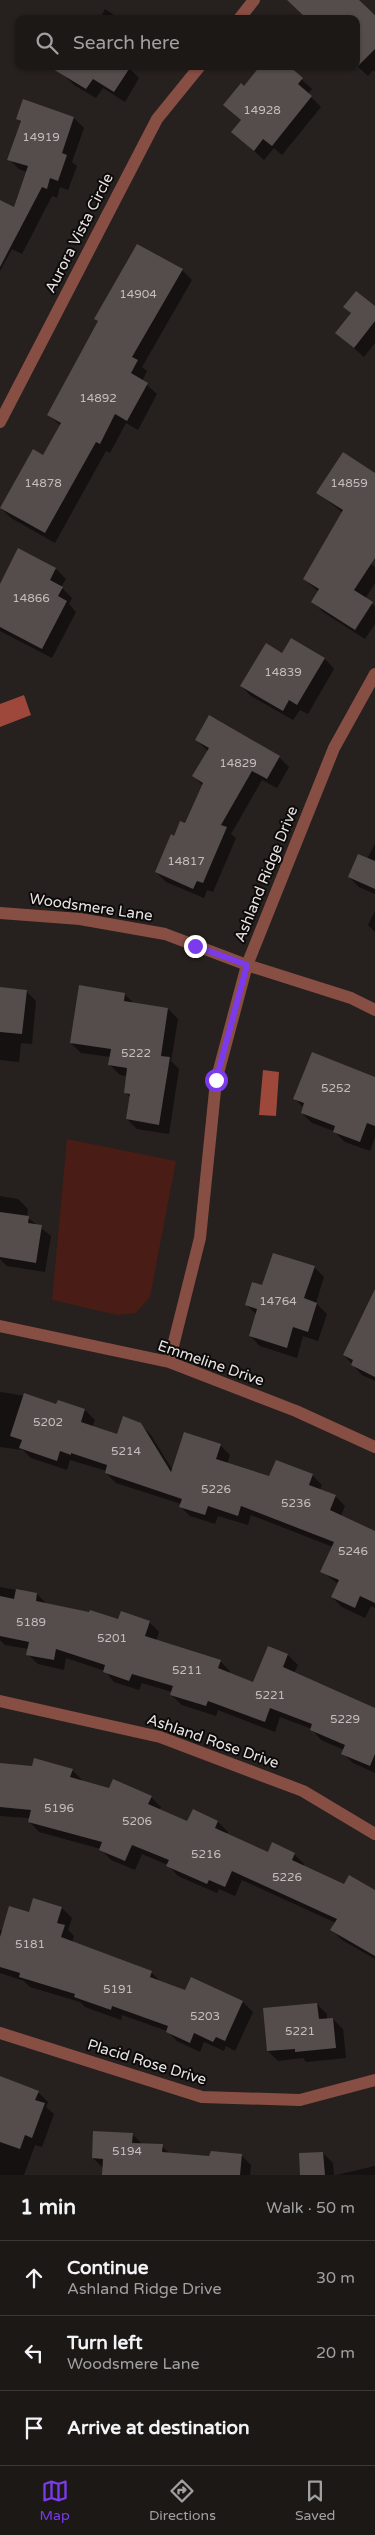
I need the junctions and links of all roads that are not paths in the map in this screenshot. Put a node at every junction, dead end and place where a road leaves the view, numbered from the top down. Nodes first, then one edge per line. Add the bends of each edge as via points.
1 (254, 0) edge
2 (242, 15) edge
3 (197, 70) edge
4 (0, 422) edge
5 (375, 674) edge
6 (0, 913) edge
7 (247, 965) junction
8 (375, 1010) edge
9 (0, 1326) edge
10 (169, 1362) junction
11 (375, 1447) edge
12 (0, 1701) edge
13 (375, 1834) edge
14 (0, 2033) edge
15 (375, 2080) edge

1 - 2 street
3 - 4 street, Aurora Vista Circle via 156,119
5 - 7 street, Ashland Ridge Drive via 334,748
6 - 7 street, Woodsmere Lane via 80,919 165,934
7 - 8 street, Woodsmere Lane via 351,998
7 - 10 street, Ashland Ridge Drive via 216,1080 200,1238
9 - 10 street, Emmeline Drive
10 - 11 street, Emmeline Drive via 296,1411
12 - 13 street, Ashland Rose Drive via 160,1737 303,1791
14 - 15 street, Placid Rose Drive via 202,2097 300,2100

